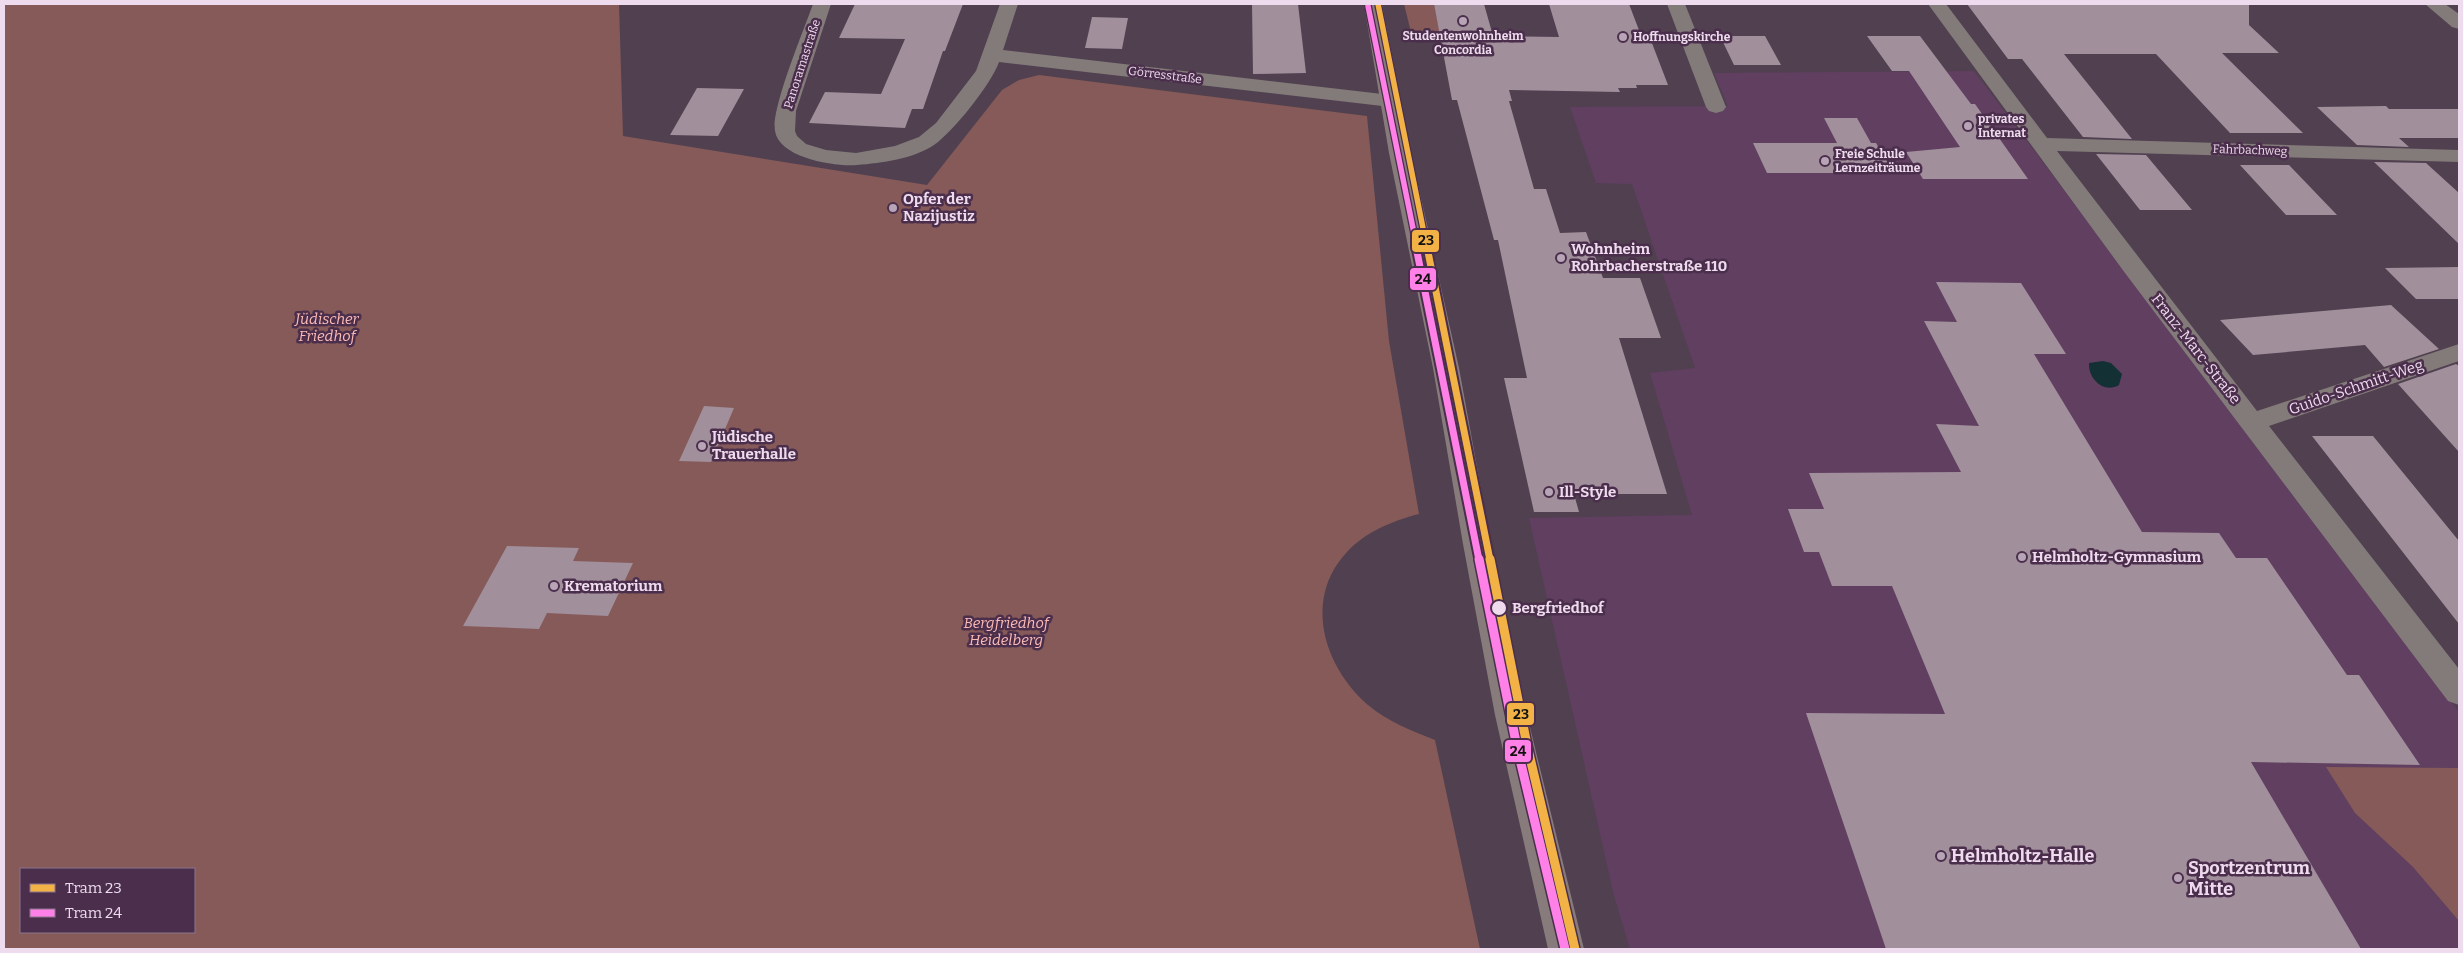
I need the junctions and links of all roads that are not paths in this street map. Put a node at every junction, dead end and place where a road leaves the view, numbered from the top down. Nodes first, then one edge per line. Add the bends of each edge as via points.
1 (822, 4) edge
2 (1009, 4) edge
3 (1373, 4) edge
4 (1676, 4) edge
5 (1937, 4) edge
6 (2434, 4) edge
7 (2459, 23) edge
8 (992, 55) junction
9 (1391, 101) junction
10 (1716, 106) dead end
11 (2041, 144) junction
12 (2459, 156) edge
13 (2459, 352) edge
14 (2253, 422) junction
15 (2459, 692) edge
16 (1566, 949) edge

1 - 8 street, Panoramastraße via 784,121 788,139 813,153 840,158 873,158 900,152 926,141 943,127 986,72
2 - 8 street
3 - 9 main road
4 - 10 street
5 - 11 street, Franz-Marc-Straße
6 - 7 street
8 - 9 street, Görresstraße
9 - 16 main road via 1446,368 1509,706
11 - 12 street, Fahrbachweg
11 - 14 street, Franz-Marc-Straße
13 - 14 street, Guido-Schmitt-Weg
14 - 15 street, Franz-Marc-Straße

